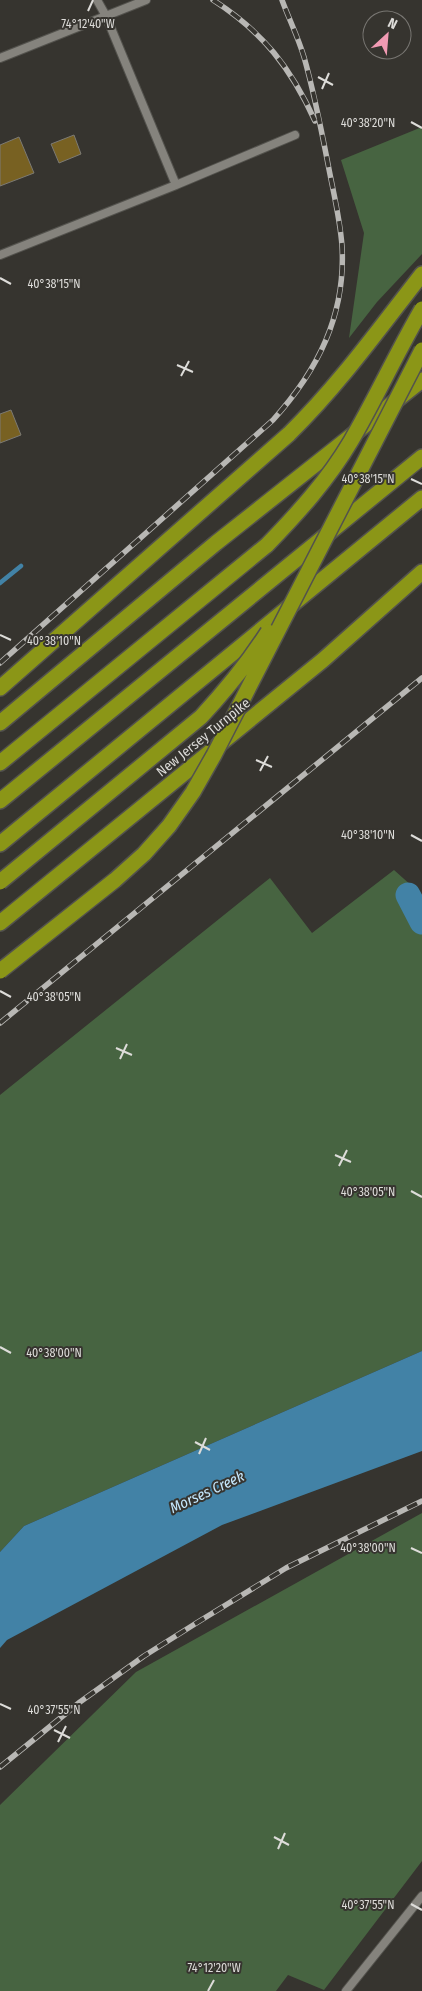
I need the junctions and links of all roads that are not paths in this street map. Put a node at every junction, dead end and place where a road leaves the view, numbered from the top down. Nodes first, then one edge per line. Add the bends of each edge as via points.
1 (97, 0) edge
2 (146, 0) edge
3 (106, 16) junction
4 (0, 58) edge
5 (295, 135) dead end
6 (176, 185) junction
7 (0, 256) edge
8 (422, 274) edge
9 (422, 309) edge
10 (422, 350) edge
11 (422, 380) edge
12 (422, 457) edge
13 (422, 498) edge
14 (313, 561) junction
15 (422, 572) edge
16 (0, 688) edge
17 (0, 723) edge
18 (0, 763) edge
19 (0, 801) edge
20 (0, 844) edge
21 (0, 882) edge
22 (0, 923) edge
23 (0, 970) edge
24 (422, 1896) edge
25 (346, 1991) edge

1 - 3 lane
2 - 3 lane
3 - 4 lane
3 - 6 lane
5 - 6 lane
6 - 7 lane
8 - 16 highway via 357,359 306,417
9 - 18 highway, bridge via 346,449 302,508 266,545
10 - 14 highway, bridge
11 - 17 highway via 216,543
12 - 19 highway
13 - 20 highway
14 - 21 highway, bridge via 254,653 201,717
14 - 23 highway, bridge via 214,755 169,826 116,880
15 - 22 highway, New Jersey Turnpike via 323,660
24 - 25 lane

